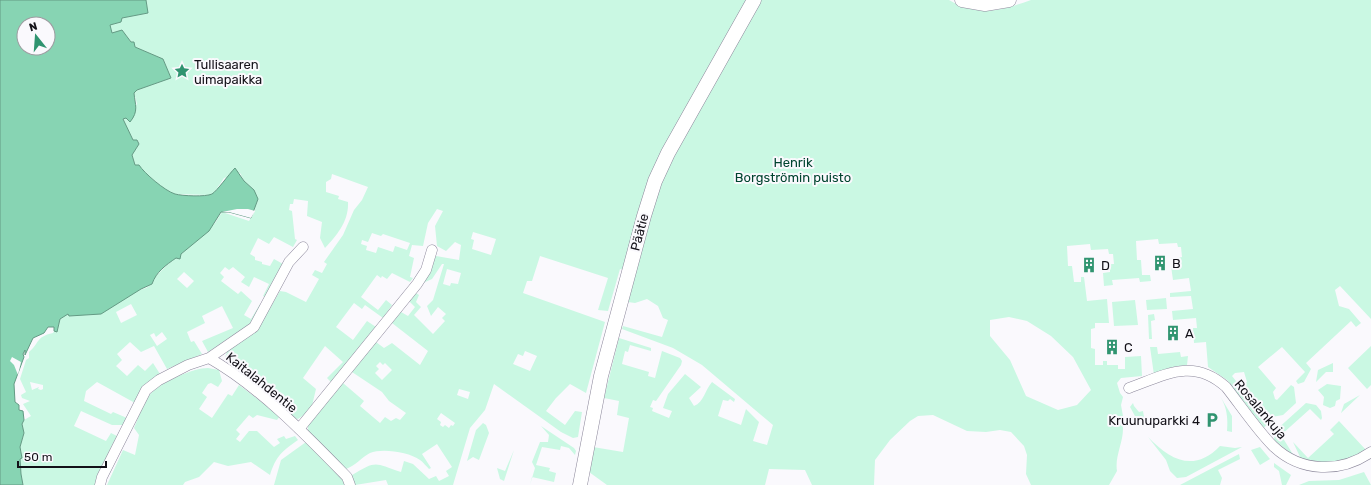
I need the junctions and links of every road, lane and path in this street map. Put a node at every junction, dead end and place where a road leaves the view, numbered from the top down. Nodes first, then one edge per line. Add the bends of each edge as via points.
1 (754, 0) edge
2 (962, 0) edge
3 (1009, 0) edge
4 (303, 247) dead end
5 (432, 250) dead end
6 (210, 358) junction
7 (1130, 388) dead end
8 (299, 429) junction
9 (1371, 452) edge
10 (100, 485) edge
11 (350, 485) edge
12 (580, 485) edge

1 - 12 street, Päätie via 671,146 655,181 601,376
2 - 3 street via 985,4
4 - 6 street via 289,262 254,327
5 - 8 street, Kaitalahdentie via 426,270 417,284
6 - 8 street, Kaitalahdentie via 225,367
6 - 10 street, Kaitalahdentie via 188,365 146,390
7 - 9 street, Rosalankuja via 1180,371 1202,371 1226,387 1274,447 1295,462 1316,468 1338,467 1359,461
8 - 11 street via 347,477

